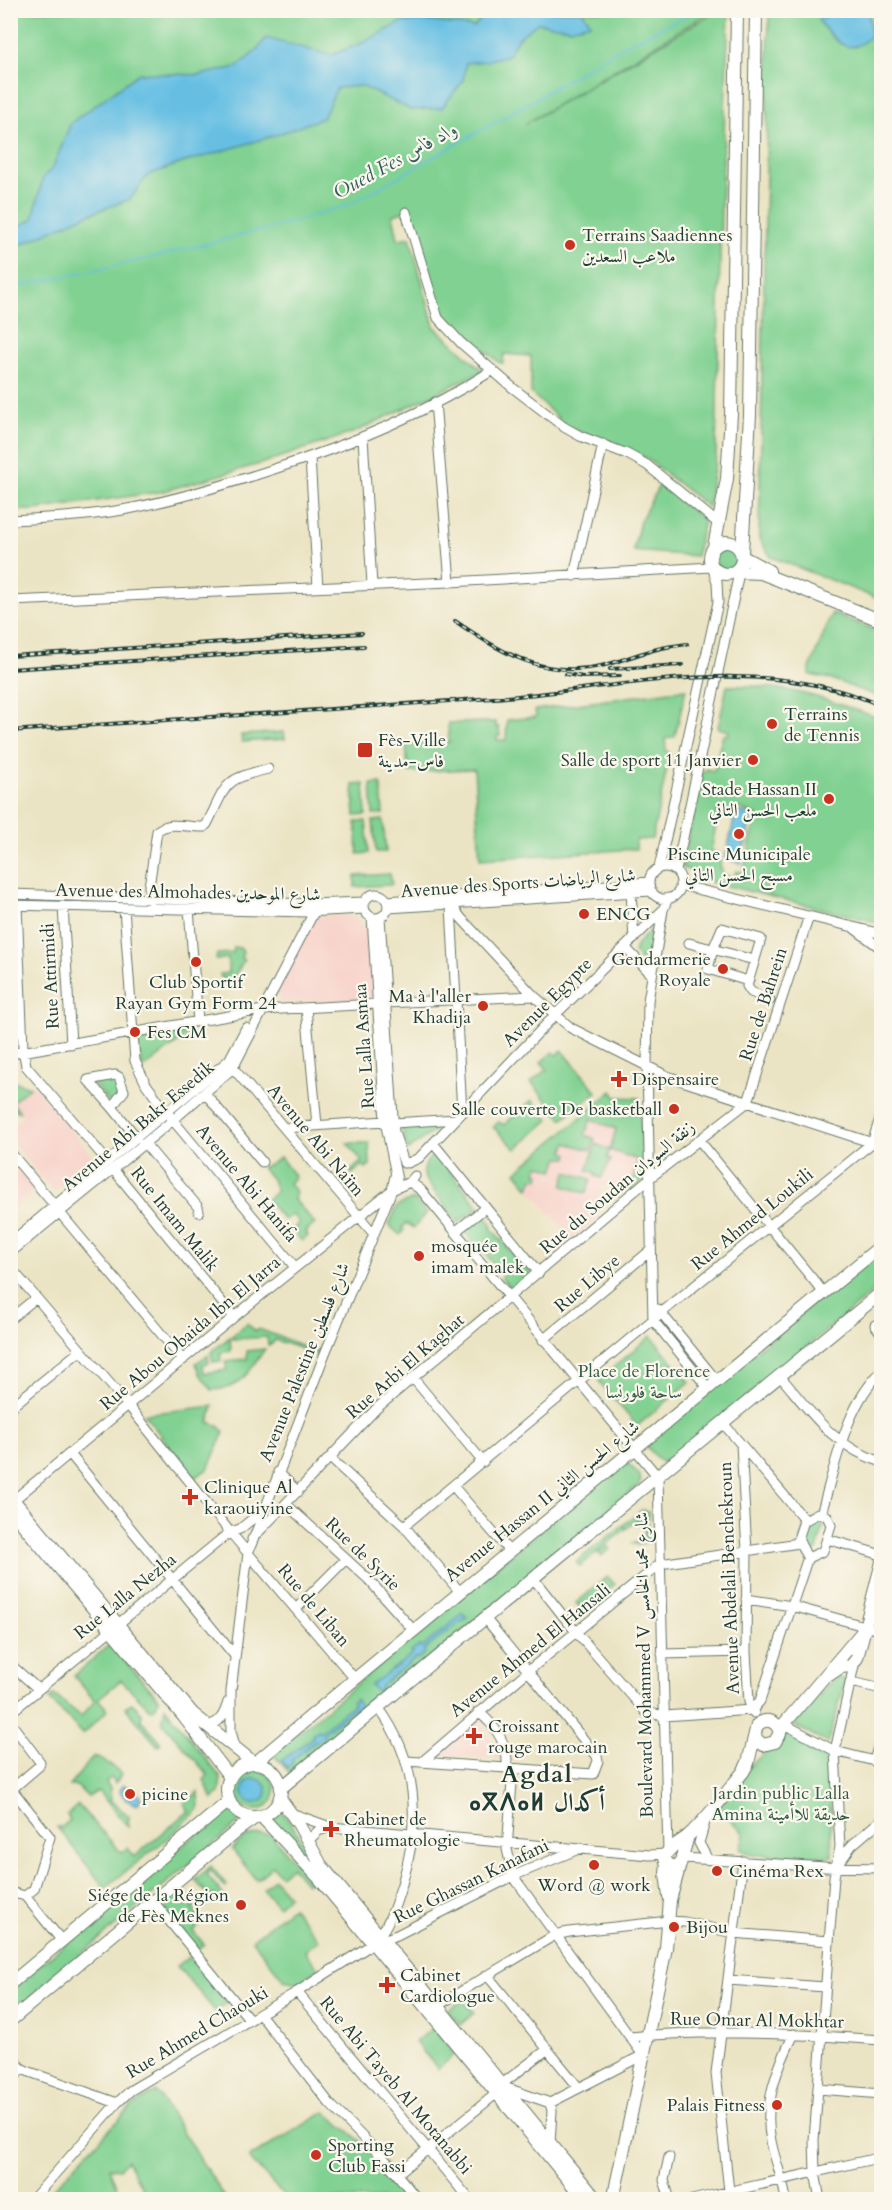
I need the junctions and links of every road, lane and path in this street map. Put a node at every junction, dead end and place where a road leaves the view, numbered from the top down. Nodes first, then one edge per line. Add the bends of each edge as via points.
1 (737, 10) edge
2 (756, 10) edge
3 (406, 212) dead end
4 (493, 370) junction
5 (435, 402) junction
6 (363, 437) junction
7 (603, 444) junction
8 (310, 458) junction
9 (10, 520) edge
10 (719, 524) junction
11 (714, 547) junction
12 (740, 564) junction
13 (713, 568) junction
14 (574, 576) junction
15 (450, 582) junction
16 (372, 585) junction
17 (318, 588) junction
18 (10, 602) edge
19 (882, 615) edge
20 (882, 621) edge
21 (268, 769) dead end
22 (659, 868) junction
23 (676, 871) junction
24 (681, 885) junction
25 (650, 887) junction
26 (631, 892) junction
27 (10, 894) edge
28 (668, 898) junction
29 (150, 900) junction
30 (451, 904) junction
31 (14, 905) edge
32 (387, 905) junction
33 (63, 906) junction
34 (364, 906) junction
35 (124, 908) junction
36 (189, 909) junction
37 (663, 910) junction
38 (310, 912) junction
39 (809, 916) junction
40 (376, 917) junction
41 (851, 926) junction
42 (882, 934) edge
43 (634, 939) junction
44 (689, 943) dead end
45 (625, 947) junction
46 (713, 949) junction
47 (882, 949) edge
48 (754, 960) junction
49 (652, 975) junction
50 (748, 981) junction
51 (534, 996) junction
52 (456, 999) junction
53 (770, 1000) dead end
54 (381, 1003) junction
55 (306, 1008) junction
56 (259, 1011) junction
57 (555, 1015) junction
58 (198, 1022) junction
59 (132, 1033) junction
60 (71, 1044) junction
61 (24, 1052) junction
62 (10, 1054) edge
63 (647, 1067) junction
64 (233, 1068) junction
65 (205, 1093) junction
66 (748, 1102) junction
67 (112, 1107) dead end
68 (882, 1113) edge
69 (170, 1116) junction
70 (459, 1116) junction
71 (389, 1122) junction
72 (317, 1125) junction
73 (284, 1128) junction
74 (699, 1140) junction
75 (141, 1142) junction
76 (433, 1143) junction
77 (872, 1143) junction
78 (882, 1146) edge
79 (10, 1152) edge
80 (262, 1162) dead end
81 (111, 1166) junction
82 (409, 1173) junction
83 (395, 1174) junction
84 (650, 1178) junction
85 (392, 1190) junction
86 (485, 1208) junction
87 (58, 1209) junction
88 (359, 1217) junction
89 (770, 1226) junction
90 (455, 1232) junction
91 (374, 1234) junction
92 (10, 1243) edge
93 (882, 1245) edge
94 (651, 1250) junction
95 (10, 1253) edge
96 (10, 1267) edge
97 (295, 1268) junction
98 (539, 1273) junction
99 (14, 1276) edge
100 (882, 1292) edge
101 (824, 1293) junction
102 (36, 1298) junction
103 (509, 1299) junction
104 (652, 1303) junction
105 (661, 1313) junction
106 (234, 1317) junction
107 (10, 1319) edge
108 (652, 1320) junction
109 (874, 1325) dead end
110 (882, 1334) edge
111 (543, 1340) junction
112 (81, 1350) junction
113 (183, 1360) junction
114 (882, 1371) edge
115 (780, 1376) junction
116 (413, 1378) junction
117 (578, 1382) junction
118 (712, 1384) junction
119 (128, 1406) junction
120 (10, 1408) edge
121 (723, 1423) junction
122 (842, 1443) junction
123 (741, 1444) junction
124 (634, 1449) junction
125 (70, 1454) junction
126 (330, 1458) junction
127 (483, 1462) junction
128 (882, 1462) edge
129 (278, 1472) junction
130 (658, 1477) junction
131 (453, 1486) junction
132 (298, 1492) junction
133 (11, 1502) edge
134 (286, 1504) junction
135 (263, 1510) junction
136 (821, 1514) junction
137 (804, 1520) junction
138 (404, 1526) junction
139 (230, 1532) junction
140 (252, 1539) junction
141 (827, 1539) junction
142 (799, 1543) junction
143 (509, 1551) junction
144 (747, 1552) junction
145 (248, 1553) junction
146 (882, 1555) edge
147 (808, 1557) junction
148 (346, 1559) junction
149 (660, 1564) junction
150 (260, 1567) junction
151 (880, 1571) edge
152 (533, 1578) junction
153 (171, 1579) junction
154 (244, 1580) junction
155 (460, 1592) junction
156 (746, 1599) junction
157 (792, 1606) junction
158 (296, 1609) junction
159 (485, 1618) junction
160 (114, 1627) junction
161 (864, 1628) junction
162 (414, 1630) junction
163 (882, 1631) edge
164 (576, 1632) junction
165 (855, 1645) junction
166 (746, 1652) junction
167 (662, 1654) junction
168 (234, 1655) junction
169 (855, 1661) junction
170 (10, 1664) edge
171 (841, 1664) junction
172 (528, 1671) junction
173 (355, 1678) junction
174 (851, 1682) junction
175 (38, 1689) junction
176 (882, 1689) edge
177 (231, 1691) junction
178 (378, 1707) junction
179 (752, 1710) junction
180 (478, 1712) junction
181 (10, 1713) edge
182 (664, 1716) junction
183 (10, 1722) edge
184 (206, 1726) junction
185 (757, 1728) junction
186 (778, 1732) junction
187 (882, 1733) edge
188 (236, 1749) junction
189 (835, 1751) junction
190 (406, 1761) junction
191 (422, 1762) junction
192 (254, 1763) junction
193 (748, 1763) junction
194 (878, 1763) edge
195 (510, 1769) junction
196 (230, 1777) junction
197 (12, 1792) edge
198 (281, 1793) junction
199 (229, 1801) junction
200 (710, 1811) junction
201 (291, 1814) junction
202 (259, 1817) junction
203 (882, 1819) edge
204 (330, 1827) junction
205 (414, 1833) junction
206 (308, 1841) junction
207 (507, 1842) junction
208 (581, 1848) junction
209 (673, 1857) junction
210 (707, 1858) junction
211 (743, 1861) junction
212 (837, 1867) junction
213 (882, 1868) edge
214 (513, 1876) junction
215 (10, 1892) edge
216 (26, 1896) junction
217 (153, 1901) junction
218 (669, 1921) junction
219 (733, 1933) junction
220 (555, 1935) junction
221 (379, 1939) junction
222 (62, 1941) junction
223 (828, 1941) junction
224 (487, 1975) junction
225 (728, 1980) junction
226 (10, 1984) edge
227 (825, 1988) junction
228 (297, 1992) junction
229 (437, 2006) junction
230 (260, 2013) junction
231 (250, 2020) junction
232 (10, 2021) edge
233 (720, 2033) junction
234 (794, 2034) junction
235 (646, 2035) junction
236 (822, 2036) junction
237 (631, 2037) junction
238 (882, 2040) edge
239 (548, 2049) junction
240 (10, 2055) edge
241 (643, 2055) junction
242 (21, 2068) junction
243 (10, 2084) edge
244 (501, 2088) junction
245 (579, 2088) junction
246 (818, 2089) junction
247 (882, 2094) edge
248 (117, 2103) junction
249 (550, 2103) junction
250 (550, 2144) junction
251 (428, 2149) junction
252 (669, 2157) dead end
253 (882, 2157) edge
254 (815, 2172) junction
255 (397, 2174) junction
256 (783, 2180) junction
257 (729, 2195) edge
258 (32, 2199) edge
259 (418, 2199) edge
260 (470, 2199) edge
261 (585, 2199) edge
262 (597, 2199) edge
263 (613, 2199) edge
264 (670, 2199) edge
265 (692, 2199) edge
266 (786, 2199) edge
267 (820, 2199) edge

1 - 10 main road via 731,414 727,479
2 - 12 main road via 750,415
3 - 4 street via 438,318
4 - 5 street
4 - 7 street via 564,427
5 - 6 street
5 - 15 street
6 - 8 street
6 - 16 street
7 - 10 street via 647,465
7 - 14 street
8 - 9 street via 195,494 130,508
8 - 17 street
10 - 11 main road
11 - 12 main road via 727,542 736,545
11 - 13 main road via 709,558
12 - 13 main road via 723,575
12 - 19 main road via 762,568
12 - 20 main road
12 - 23 street
13 - 14 street
13 - 22 street via 718,602
14 - 15 street
15 - 16 street
16 - 17 street
17 - 18 street
21 - 29 street via 244,774 227,784 204,827 173,824 157,831
22 - 23 street
22 - 25 street via 652,873
23 - 24 street
24 - 28 street
24 - 39 street
25 - 26 street, Avenue des Sports شارع الرياضات
25 - 28 street via 658,897
25 - 32 street, Avenue des Sports شارع الرياضات
26 - 30 street, Avenue des Sports شارع الرياضات
26 - 43 street
27 - 29 street, Avenue des Almohades شارع الموحدين
28 - 37 street
29 - 34 street, Avenue des Almohades شارع الموحدين
30 - 32 street, Avenue des Sports شارع الرياضات
30 - 51 street
30 - 52 street
31 - 33 street, Avenue des Almohades شارع الموحدين
31 - 61 street
32 - 34 street via 384,897 376,894 368,897
32 - 40 street
33 - 35 street, Avenue des Almohades شارع الموحدين
33 - 60 street, Rue Attirmidi
34 - 38 street, Avenue des Almohades شارع الموحدين
34 - 40 street
35 - 36 street, Avenue des Almohades شارع الموحدين
35 - 59 street, Avenue Abi Hanifa
36 - 38 street, Avenue des Almohades شارع الموحدين
36 - 58 street
37 - 43 street, Avenue Egypte
37 - 49 street
38 - 56 street, Avenue Abi Bakr Essedik
39 - 41 street
39 - 66 street, Rue de Bahrein
40 - 54 street, Rue Lalla Asmaa
41 - 42 street
41 - 47 street
43 - 45 street, Avenue Egypte
44 - 46 street
45 - 49 street
45 - 57 street, Avenue Egypte
46 - 48 street
46 - 48 street via 724,928 760,939
46 - 50 street via 708,969
48 - 50 street
49 - 63 street
50 - 53 street via 750,992
51 - 52 street
51 - 57 street
52 - 54 street
52 - 70 street
54 - 55 street
54 - 71 street, Rue Lalla Asmaa
55 - 56 street
55 - 72 street
56 - 58 street
56 - 64 street, Avenue Abi Bakr Essedik
56 - 69 street, Avenue Abi Bakr Essedik via 230,1060
57 - 63 street via 571,1028
57 - 70 street, Avenue Egypte
58 - 59 street
59 - 60 street
59 - 69 street, Avenue Abi Hanifa via 135,1061 146,1084
60 - 61 street
61 - 62 street
61 - 81 street, Rue Imam Malik via 26,1066
63 - 66 street
63 - 84 street
64 - 65 street, Avenue Abi Bakr Essedik
64 - 73 street, Avenue Abi Naïm
65 - 69 street, Avenue Abi Bakr Essedik
65 - 80 street
66 - 74 street, Rue du Soudan زنقة السودان
66 - 77 street
67 - 75 street
68 - 77 street
69 - 75 street, Avenue Abi Bakr Essedik
69 - 97 street, Avenue Abi Hanifa
70 - 71 street
70 - 76 street, Avenue Egypte
71 - 72 street
71 - 82 street, Rue Lalla Asmaa
71 - 83 street, Rue Lalla Asmaa
72 - 73 street
73 - 88 street, Avenue Abi Naïm
74 - 84 street, Rue du Soudan زنقة السودان
74 - 89 street
75 - 75 street via 196,1211 199,1212 198,1207
75 - 81 street, Avenue Abi Bakr Essedik
76 - 82 street, Avenue Egypte
76 - 86 street
77 - 78 street
77 - 89 street, Rue Ahmed Loukili
79 - 87 street
81 - 87 street, Avenue Abi Bakr Essedik
81 - 106 street, Rue Imam Malik
82 - 83 street via 399,1181
82 - 83 street via 399,1165
82 - 85 street
82 - 90 street
83 - 85 street, Avenue Palestine شارع فلسطين
84 - 94 street
84 - 98 street, Rue du Soudan زنقة السودان
85 - 88 street, Rue Abou Obaida Ibn El Jarra
85 - 91 street, Avenue Palestine شارع فلسطين
86 - 90 street
86 - 98 street
87 - 92 street, Avenue Abi Bakr Essedik
87 - 95 street, Avenue Abi Bakr Essedik
87 - 113 street
88 - 91 street, Avenue Abi Naïm
88 - 97 street, Rue Abou Obaida Ibn El Jarra
89 - 101 street
89 - 105 street, Rue Ahmed Loukili
90 - 103 street
91 - 129 street, Avenue Palestine شارع فلسطين
93 - 101 main road, Avenue Hassan II شارع الحسن الثاني
94 - 104 street
94 - 111 street, Rue Libye
96 - 99 street, Rue de Liban
97 - 106 street, Rue Abou Obaida Ibn El Jarra
98 - 103 street, Rue du Soudan زنقة السودان
99 - 102 street, Rue de Liban
100 - 115 main road
101 - 118 main road, Avenue Hassan II شارع الحسن الثاني
102 - 107 street
102 - 112 street, Rue de Liban
103 - 111 street
103 - 116 street, Rue Arbi El Kaghat
104 - 105 street
104 - 108 street
105 - 108 street, Rue Ahmed Loukili
105 - 118 street
106 - 113 street, Rue Abou Obaida Ibn El Jarra
108 - 117 street, Rue Ahmed Loukili
108 - 118 street
109 - 110 street
111 - 117 street
112 - 119 street, Rue de Liban
112 - 120 street
113 - 119 street, Rue Abou Obaida Ibn El Jarra
114 - 122 street via 861,1395
115 - 121 main road
115 - 122 street
116 - 126 street, Rue Arbi El Kaghat via 377,1408
116 - 127 street
117 - 124 street
117 - 127 street, Rue Ahmed Loukili
118 - 124 main road, Avenue Hassan II شارع الحسن الثاني
119 - 125 street, Rue Abou Obaida Ibn El Jarra
119 - 139 street, Rue de Liban
121 - 123 street
121 - 130 main road
122 - 128 street
122 - 136 street
123 - 137 street
123 - 144 street, Avenue Abdelali Benchekroun
124 - 130 street
124 - 143 main road, Avenue Hassan II شارع الحسن الثاني
125 - 133 street, Rue Abou Obaida Ibn El Jarra
125 - 153 street
126 - 132 street, Rue Arbi El Kaghat
126 - 138 street
127 - 131 street, Rue Ahmed Loukili
129 - 132 street
129 - 135 street, Avenue Palestine شارع فلسطين
130 - 149 street, Boulevard Mohammed V شارع محمد الخامس
130 - 152 main road
131 - 138 street, Rue Ahmed Loukili
131 - 143 street
132 - 134 street, Rue Arbi El Kaghat
133 - 160 main road
134 - 140 street, Rue Arbi El Kaghat
134 - 148 street, Rue de Syrie
135 - 139 street, Rue Lalla Nezha via 240,1529
135 - 140 street, Avenue Palestine شارع فلسطين
136 - 137 street
136 - 141 street via 831,1524
137 - 142 street
138 - 155 street
139 - 145 street, Rue de Liban
139 - 153 street, Rue Lalla Nezha
140 - 145 street, Avenue Palestine شارع فلسطين
141 - 146 street
141 - 147 street via 822,1552
142 - 144 street
142 - 147 street
143 - 155 main road, Avenue Hassan II شارع الحسن الثاني
144 - 149 street
144 - 156 street, Avenue Abdelali Benchekroun
145 - 150 street, Rue de Liban
145 - 154 street, Avenue Palestine شارع فلسطين
147 - 157 street
148 - 158 street
148 - 162 street, Rue de Syrie
149 - 164 street, Avenue Ahmed El Hansali
149 - 167 street, Boulevard Mohammed V شارع محمد الخامس
150 - 154 street
150 - 158 street, Rue de Liban
151 - 161 main road
152 - 159 main road
152 - 164 street
153 - 160 street, Rue Lalla Nezha
153 - 168 street
154 - 168 street, Avenue Palestine شارع فلسطين
155 - 162 main road, Avenue Hassan II شارع الحسن الثاني
156 - 157 street
156 - 166 street, Avenue Abdelali Benchekroun
157 - 161 street
157 - 179 street via 760,1701
158 - 173 street, Rue de Liban
159 - 172 street
159 - 178 main road
160 - 175 street, Rue Lalla Nezha
160 - 184 main road
160 - 196 main road
161 - 163 street
161 - 165 main road
162 - 173 main road, Avenue Hassan II شارع الحسن الثاني
164 - 172 street, Avenue Ahmed El Hansali
164 - 182 street via 645,1710
165 - 169 main road
165 - 171 main road
166 - 167 street
166 - 179 street, Avenue Abdelali Benchekroun via 748,1702
167 - 182 street, Boulevard Mohammed V شارع محمد الخامس
168 - 177 street, Avenue Palestine شارع فلسطين
169 - 171 main road via 848,1667
169 - 174 street
170 - 175 street
171 - 174 street
171 - 186 main road
172 - 180 street, Avenue Ahmed El Hansali
172 - 195 street via 598,1761 593,1774
173 - 192 main road, Avenue Hassan II شارع الحسن الثاني
174 - 176 street
174 - 189 street
175 - 181 street, Rue Lalla Nezha
177 - 184 street, Avenue Palestine شارع فلسطين via 220,1720
177 - 188 street, Avenue Palestine شارع فلسطين via 231,1731
178 - 190 street via 394,1731
178 - 198 main road
179 - 182 street
179 - 185 street, Avenue Abdelali Benchekroun
180 - 191 street, Avenue Ahmed El Hansali
180 - 195 street via 500,1738
182 - 209 street, Boulevard Mohammed V شارع محمد الخامس
183 - 197 street via 40,1762
184 - 188 main road
185 - 186 main road via 768,1720
185 - 186 main road via 761,1743 767,1745
185 - 193 main road
186 - 189 street
186 - 193 main road
187 - 194 street
188 - 192 main road
189 - 194 street
189 - 212 street via 840,1847
190 - 191 street
190 - 205 street
191 - 195 street
192 - 196 main road via 242,1766
192 - 198 main road via 273,1771
193 - 200 main road
195 - 207 street
196 - 199 main road
197 - 216 street via 50,1836 34,1889
198 - 201 main road
198 - 202 main road via 273,1810
199 - 202 main road via 240,1813
199 - 222 main road
200 - 209 main road
200 - 210 street via 699,1843
201 - 204 street
201 - 206 main road
202 - 217 main road
202 - 221 main road
203 - 212 street via 852,1845
204 - 205 street
204 - 206 street via 318,1831
205 - 207 street
205 - 221 street via 397,1900
206 - 221 main road via 321,1865
207 - 208 street
207 - 214 street
208 - 209 street
208 - 214 street, Rue Ghassan Kanafani
209 - 210 street
209 - 218 main road, Boulevard Mohammed V شارع محمد الخامس via 666,1874
210 - 211 street
211 - 212 street
211 - 219 street
212 - 213 street
212 - 223 street
214 - 220 street
214 - 221 street, Rue Ghassan Kanafani via 397,1935
215 - 216 street
216 - 222 street
217 - 231 street
217 - 232 main road
218 - 219 street
218 - 220 street
218 - 235 main road, Boulevard Mohammed V شارع محمد الخامس
219 - 223 street
219 - 225 street
220 - 224 street
220 - 237 street
221 - 228 street, Rue Ahmed Chaouki
221 - 229 main road
221 - 244 main road
222 - 226 main road
223 - 227 street
224 - 229 street
224 - 239 street
225 - 227 street
225 - 233 street
227 - 236 street
228 - 230 street, Rue Ahmed Chaouki
228 - 251 street, Rue Abi Tayeb Al Motanabbi
229 - 244 main road
230 - 231 street, Rue Ahmed Chaouki
230 - 255 street via 330,2104
231 - 248 street, Rue Ahmed Chaouki via 135,2087
233 - 234 street, Rue Omar Al Mokhtar
233 - 235 street, Rue Omar Al Mokhtar
233 - 257 street via 716,2073
234 - 236 street, Rue Omar Al Mokhtar
234 - 256 street via 776,2074 770,2108 771,2140
235 - 237 street, Rue Omar Al Mokhtar
235 - 241 main road, Boulevard Mohammed V شارع محمد الخامس
236 - 238 street, Rue Omar Al Mokhtar
236 - 246 street
237 - 241 street
239 - 244 street
239 - 245 street
240 - 242 street
241 - 245 street
241 - 263 main road, Boulevard Mohammed V شارع محمد الخامس
242 - 243 street
242 - 248 street
244 - 249 street
244 - 250 main road
244 - 251 street
244 - 261 main road
245 - 249 street
246 - 247 street
246 - 254 street
248 - 258 street, Rue Ahmed Chaouki
249 - 250 street
250 - 262 main road
251 - 255 street
251 - 260 street, Rue Abi Tayeb Al Motanabbi
252 - 264 street via 664,2180
253 - 254 street
254 - 256 street
254 - 267 street
255 - 259 street
256 - 257 street
256 - 266 street
257 - 265 street

